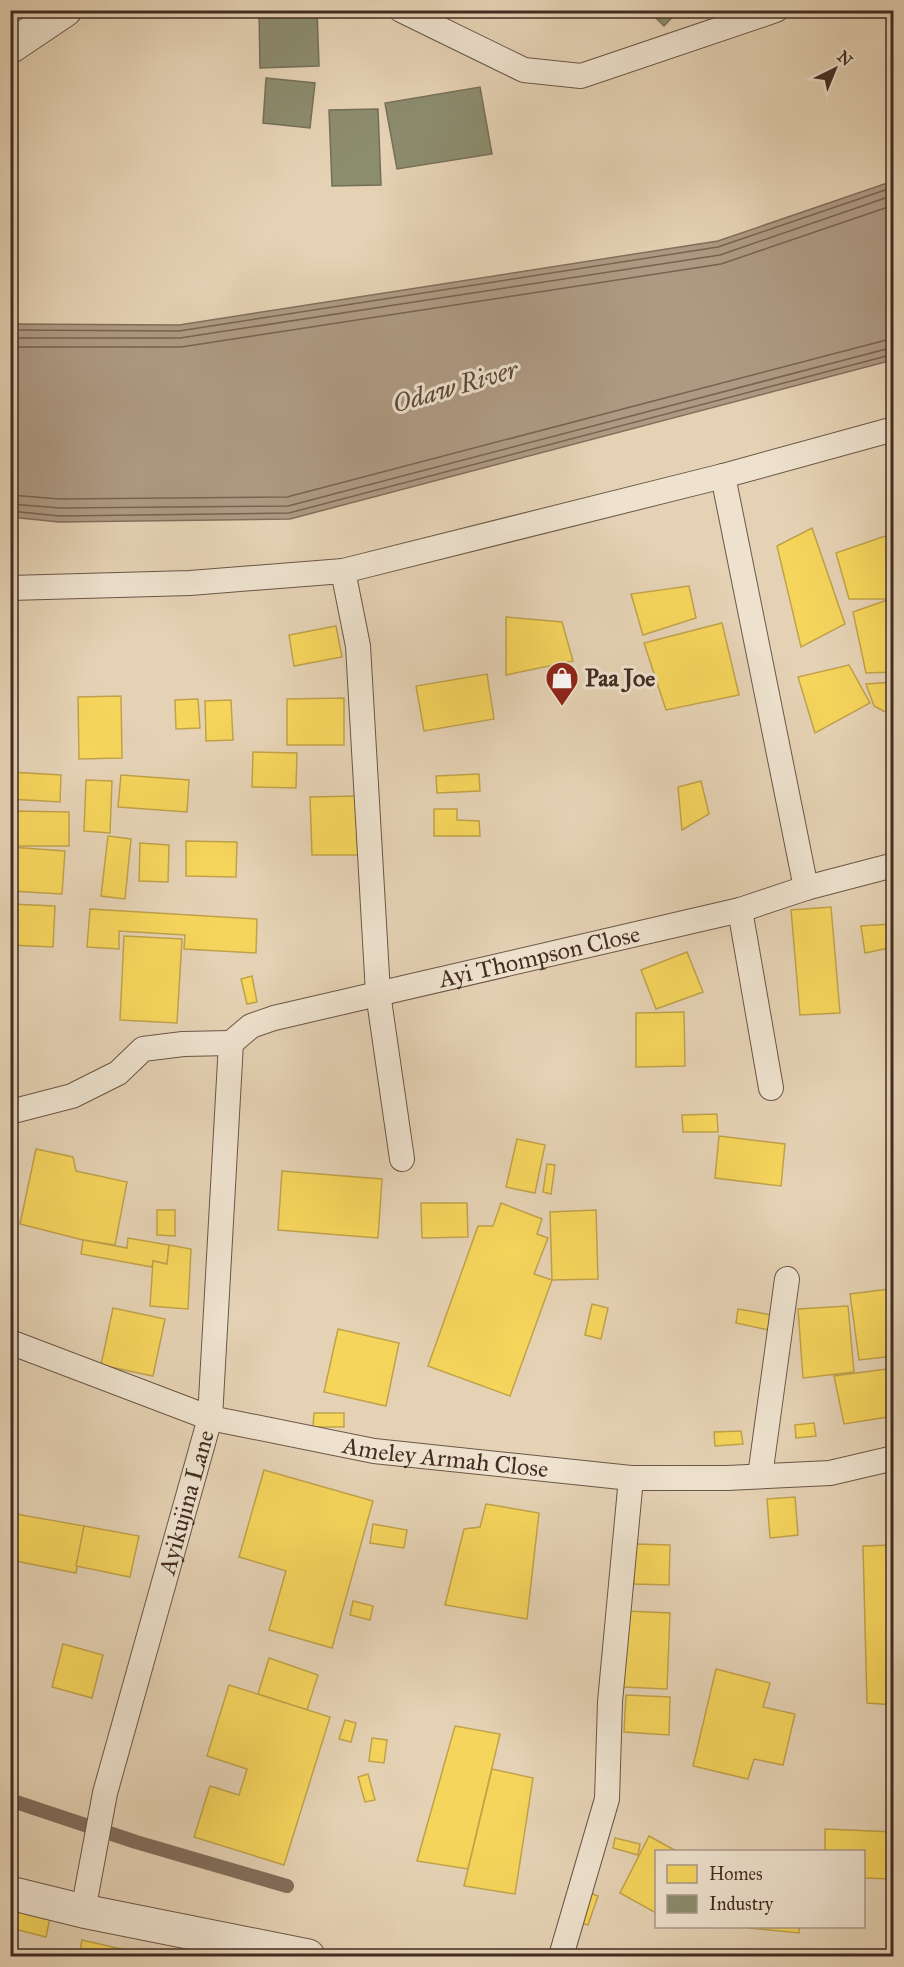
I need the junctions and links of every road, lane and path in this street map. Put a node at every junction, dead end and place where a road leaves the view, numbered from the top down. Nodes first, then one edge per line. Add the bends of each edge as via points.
1 (65, 10) edge
2 (401, 10) edge
3 (776, 10) edge
4 (10, 46) edge
5 (894, 429) edge
6 (723, 476) junction
7 (343, 571) junction
8 (10, 588) edge
9 (894, 865) edge
10 (806, 888) junction
11 (740, 910) junction
12 (378, 993) junction
13 (231, 1043) junction
14 (771, 1088) dead end
15 (10, 1112) edge
16 (402, 1159) dead end
17 (787, 1279) dead end
18 (10, 1342) edge
19 (210, 1418) junction
20 (894, 1458) edge
21 (760, 1476) junction
22 (631, 1478) junction
23 (10, 1893) edge
24 (82, 1911) junction
25 (308, 1956) edge
26 (561, 1956) edge

1 - 4 street
2 - 3 lane via 524,70 581,76
5 - 6 lane
6 - 7 lane
6 - 10 lane
7 - 8 lane via 190,583
7 - 12 lane via 358,646
9 - 10 lane, Ayi Thompson Close
10 - 11 lane, Ayi Thompson Close
11 - 12 lane, Ayi Thompson Close
11 - 14 lane
12 - 13 lane, Ayi Thompson Close via 274,1018 251,1026
12 - 16 lane
13 - 15 lane via 143,1049 118,1073 72,1096
13 - 19 lane, Ayikujina Lane
17 - 21 lane
18 - 19 lane, Ameley Armah Close
19 - 22 lane, Ameley Armah Close via 374,1451
19 - 24 lane, Ayikujina Lane via 105,1793
20 - 21 lane, Ameley Armah Close via 830,1473
21 - 22 lane, Ameley Armah Close
22 - 26 lane via 610,1702 607,1799
23 - 24 street
24 - 25 street

